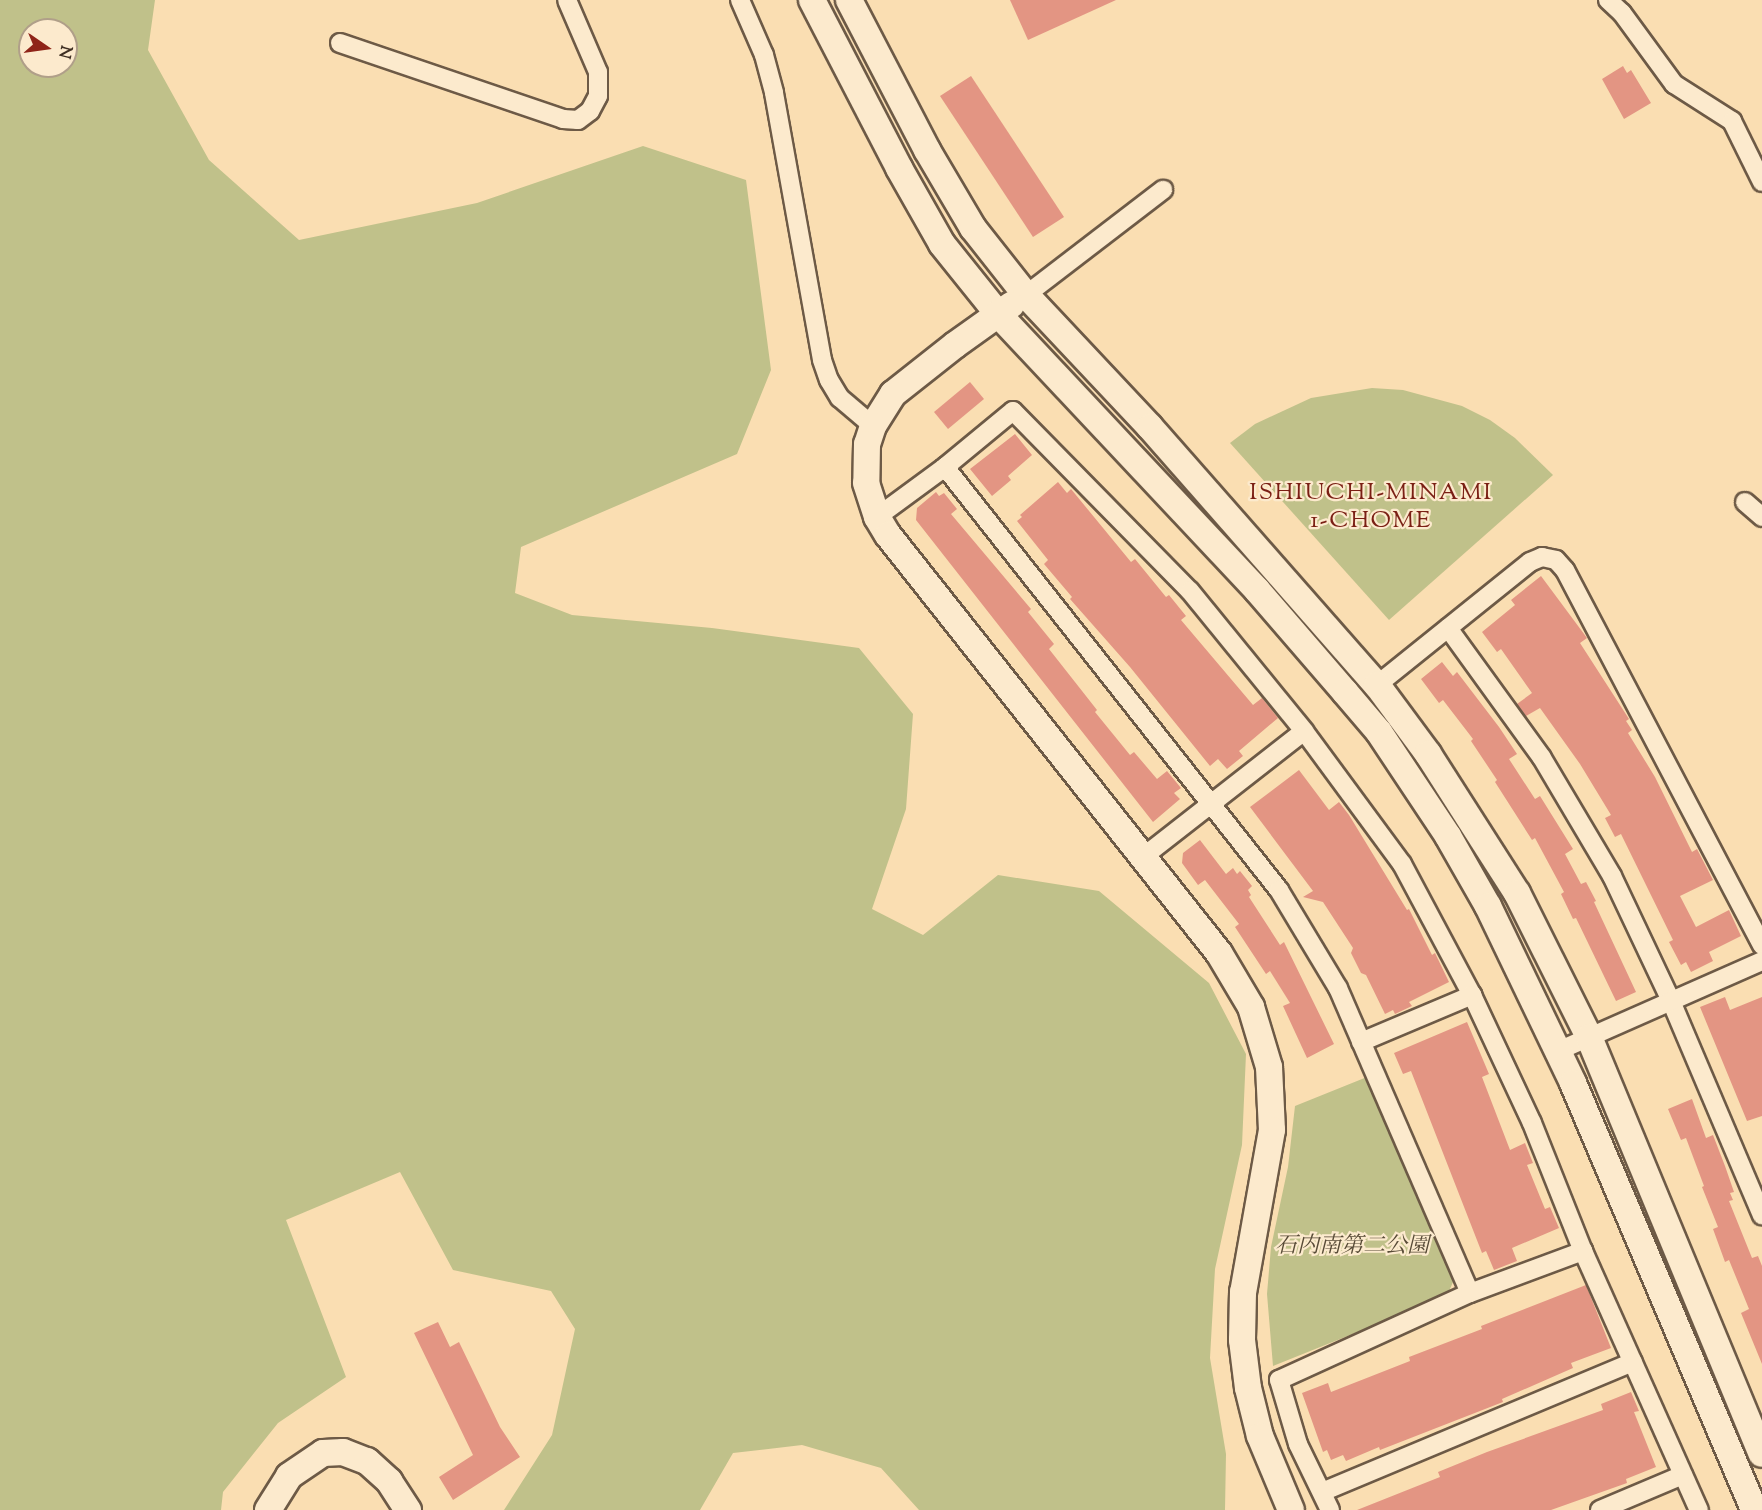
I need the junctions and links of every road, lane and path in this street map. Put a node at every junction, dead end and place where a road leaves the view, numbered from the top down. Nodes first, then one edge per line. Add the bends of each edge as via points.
1 (567, 0) edge
2 (740, 0) edge
3 (812, 0) edge
4 (849, 0) edge
5 (1608, 0) edge
6 (340, 43) dead end
7 (1762, 182) edge
8 (1163, 190) dead end
9 (1026, 295) junction
10 (998, 314) junction
11 (873, 426) junction
12 (945, 467) junction
13 (1745, 502) dead end
14 (876, 517) junction
15 (1762, 517) edge
16 (1448, 628) junction
17 (1377, 685) junction
18 (1304, 731) junction
19 (1211, 804) junction
20 (1143, 857) junction
21 (1762, 945) edge
22 (1762, 961) edge
23 (1472, 995) junction
24 (1671, 1001) junction
25 (1589, 1037) junction
26 (1361, 1042) junction
27 (1558, 1051) junction
28 (1762, 1215) edge
29 (1583, 1251) junction
30 (1470, 1293) junction
31 (1633, 1362) junction
32 (1762, 1454) edge
33 (1683, 1475) junction
34 (1322, 1492) junction
35 (268, 1510) edge
36 (408, 1510) edge
37 (1291, 1510) edge
38 (1330, 1510) edge
39 (1600, 1510) edge
40 (1699, 1510) edge
41 (1754, 1510) edge

1 - 6 street via 598,72 598,96 590,111 578,120 563,119
2 - 11 street via 764,55 774,93 822,360 840,398
3 - 10 street via 942,243
4 - 9 street via 948,188 973,228
5 - 7 street via 1674,84 1732,121
8 - 9 street
9 - 10 street
9 - 17 street via 1150,427
10 - 11 street via 893,393
10 - 27 street via 1257,590 1378,732 1448,836 1482,896
11 - 14 street via 865,463 866,483
12 - 14 street
12 - 18 street via 1013,411 1190,591
12 - 19 street
13 - 15 street
14 - 20 street
16 - 17 street
16 - 21 street via 1530,562 1542,557 1556,560
16 - 24 street via 1542,758 1612,876
17 - 25 street via 1428,754 1517,893
18 - 19 street
18 - 23 street via 1402,864
19 - 20 street
19 - 26 street via 1279,890 1338,988
20 - 37 street via 1237,979 1251,1007 1269,1067 1272,1130 1247,1263 1242,1340 1248,1389 1260,1436
22 - 24 street
23 - 26 street
23 - 29 street via 1532,1123
24 - 25 street
24 - 28 street
25 - 27 street
25 - 32 street
26 - 30 street
27 - 41 street
29 - 30 street
29 - 31 street
30 - 34 street via 1279,1380 1298,1444
31 - 33 street
31 - 34 street
33 - 39 street
33 - 40 street
34 - 38 street
35 - 36 street via 289,1476 323,1453 343,1452 374,1467 389,1481

